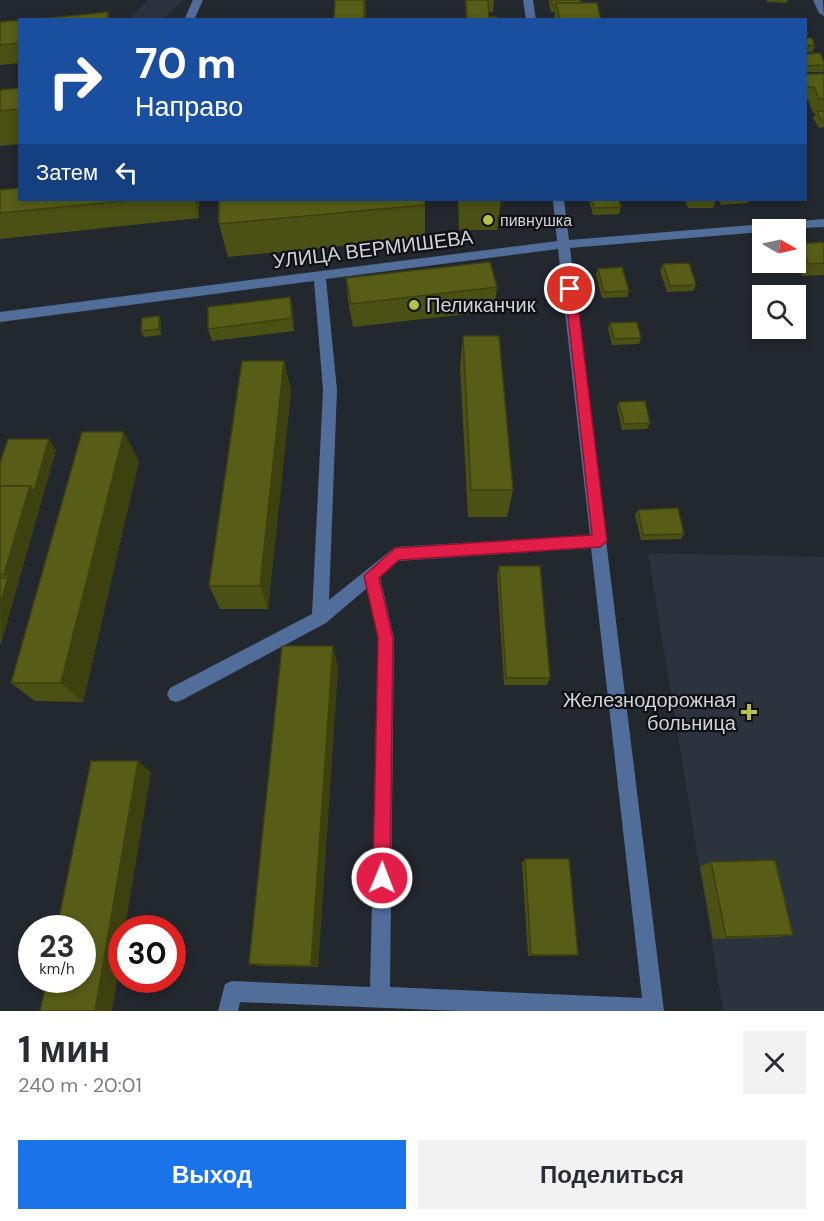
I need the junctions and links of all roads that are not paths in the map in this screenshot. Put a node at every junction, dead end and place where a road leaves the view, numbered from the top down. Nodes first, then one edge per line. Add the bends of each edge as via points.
1 (198, 0) edge
2 (528, 0) edge
3 (818, 0) edge
4 (824, 13) edge
5 (190, 18) edge
6 (531, 18) edge
7 (558, 201) edge
8 (824, 223) edge
9 (565, 244) junction
10 (320, 276) junction
11 (0, 317) edge
12 (600, 541) junction
13 (372, 576) junction
14 (320, 618) junction
15 (176, 694) dead end
16 (380, 998) junction
17 (654, 1010) edge
18 (228, 1011) edge

1 - 5 street
2 - 6 street
3 - 4 street
7 - 9 street
8 - 9 street, УЛИЦА ВЕРМИШЕВА
9 - 10 street, УЛИЦА ВЕРМИШЕВА
9 - 12 street
10 - 11 street, УЛИЦА ВЕРМИШЕВА
10 - 14 street via 330,390
12 - 13 street via 395,554
12 - 17 street
13 - 14 street
13 - 16 street via 386,638
14 - 15 street
16 - 17 street
16 - 18 street via 232,991

